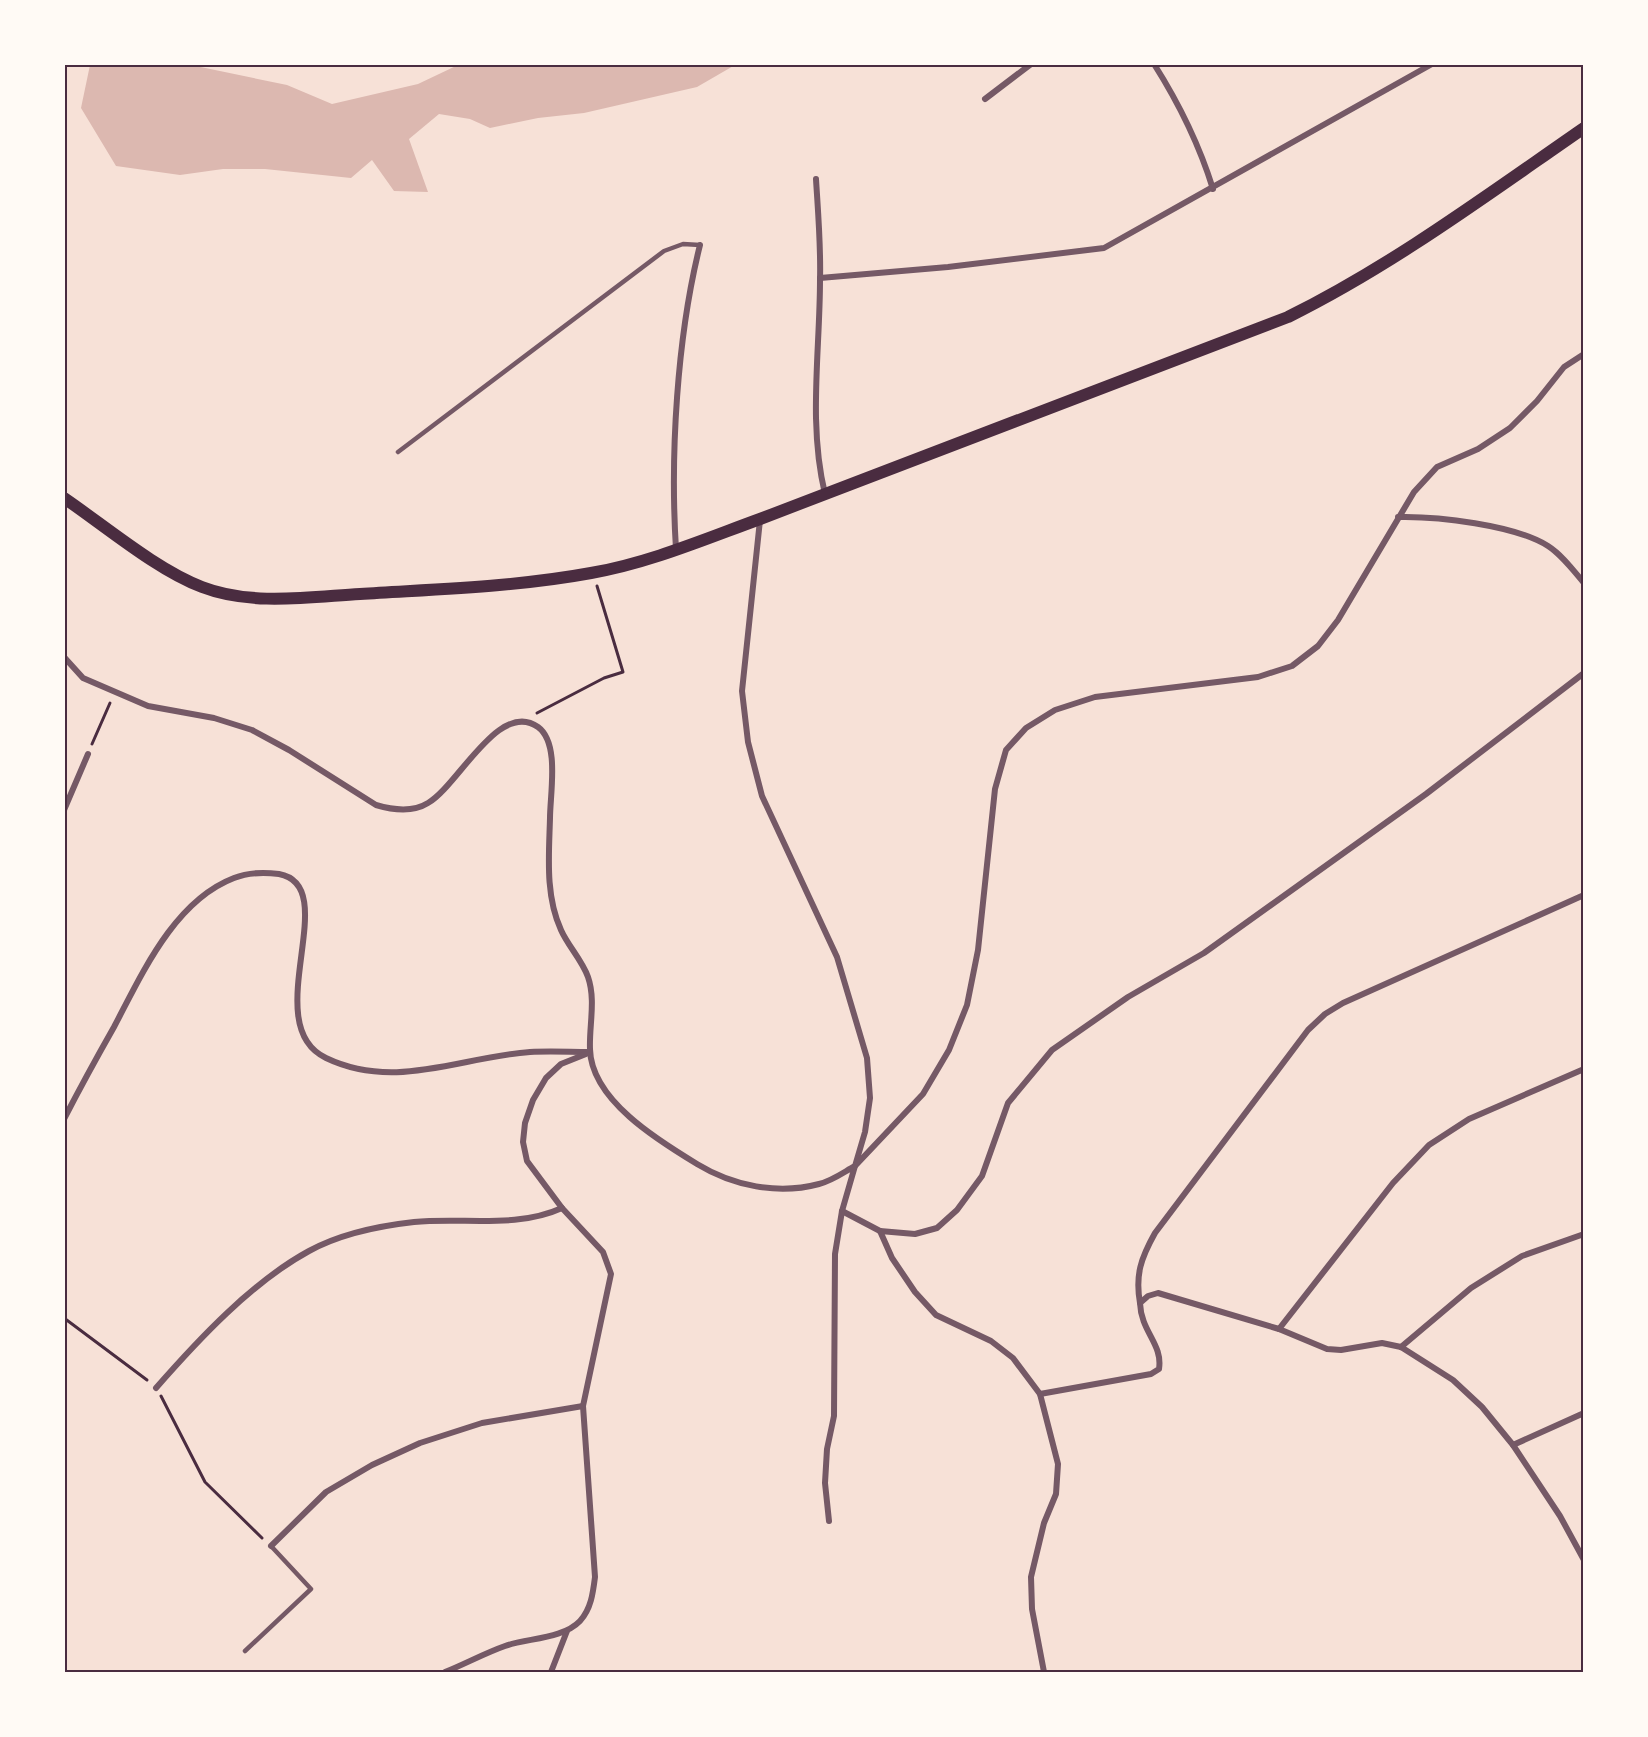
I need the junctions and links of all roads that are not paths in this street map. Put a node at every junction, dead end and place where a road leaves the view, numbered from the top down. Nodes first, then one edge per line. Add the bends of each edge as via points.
1 (1031, 64) edge
2 (1155, 64) edge
3 (1432, 64) edge
4 (986, 99) dead end
5 (1584, 128) edge
6 (816, 179) dead end
7 (1213, 189) junction
8 (700, 245) joint
9 (820, 278) junction
10 (1584, 354) edge
11 (398, 452) dead end
12 (825, 494) junction
13 (64, 498) edge
14 (1398, 517) junction
15 (760, 519) junction
16 (676, 550) junction
17 (1584, 583) edge
18 (64, 657) edge
19 (1584, 673) edge
20 (88, 754) road end
21 (64, 810) edge
22 (1584, 895) edge
23 (589, 1052) junction
24 (1584, 1069) edge
25 (64, 1119) edge
26 (855, 1166) junction
27 (562, 1208) junction
28 (842, 1211) junction
29 (880, 1231) junction
30 (1584, 1234) edge
31 (1140, 1304) junction
32 (1279, 1329) junction
33 (1401, 1347) junction
34 (156, 1388) road end
35 (1040, 1394) junction
36 (583, 1406) junction
37 (1584, 1413) edge
38 (1513, 1445) junction
39 (829, 1521) dead end
40 (271, 1546) joint
41 (1584, 1560) edge
42 (567, 1631) junction
43 (246, 1651) dead end
44 (445, 1672) edge
45 (552, 1672) edge
46 (1044, 1672) edge

1 - 4 street
2 - 7 street via 1182,107
3 - 7 street
5 - 12 main road via 1343,289 1288,317
6 - 9 street
7 - 9 street via 1104,248
8 - 11 lane via 683,244 664,251
8 - 16 street via 689,288 681,369 674,472
9 - 12 street via 816,428 817,460
10 - 14 street via 1564,367 1510,428 1478,449 1437,467
12 - 15 main road
13 - 16 main road via 173,571 201,587 234,596 265,598 543,581 593,573
14 - 17 street via 1454,519 1525,537 1547,546
14 - 26 street via 1338,621 1318,646 1292,666 1258,677 1095,698 1055,710 1026,728 1006,750 995,789 978,950 967,1005 949,1050 923,1094
15 - 16 main road
15 - 26 street via 742,691 748,742 762,796 837,957 867,1058 870,1098
18 - 23 street via 83,678 148,706 214,718 252,730 376,805 392,810 428,804 450,786 497,729 522,722 539,727 548,739 552,758 552,903 560,929 588,977
19 - 29 street via 1426,794 1204,953 1052,1050 1008,1103 982,1176 957,1210 937,1228 915,1234
20 - 21 street
22 - 31 street via 1325,1014 1308,1030 1155,1233 1137,1272
23 - 25 street via 529,1052 383,1074 324,1057 306,1043 297,1016 306,912 301,889 287,876 262,872 233,878 180,918 153,954
23 - 26 street via 612,1100 639,1125 709,1171 750,1186 788,1190 821,1184
23 - 27 street via 561,1064 546,1078 525,1123 527,1161
24 - 32 street via 1480,1114 1429,1144 1393,1183
26 - 28 street
27 - 34 street via 540,1218 414,1222 360,1231 309,1251 275,1273 230,1312
27 - 36 street via 603,1252 611,1274
28 - 29 street
28 - 39 street via 834,1264 834,1416 825,1483
29 - 35 street via 892,1258 936,1315 991,1341 1013,1358
30 - 33 street via 1522,1256 1471,1288
31 - 32 street via 1158,1293
31 - 35 street via 1140,1319 1161,1359 1159,1369 1150,1374
32 - 33 street via 1327,1349 1382,1343
33 - 38 street via 1453,1380
35 - 46 street via 1058,1464 1056,1494 1044,1523 1031,1577 1032,1609
36 - 40 street via 482,1423 420,1443 326,1492
36 - 42 street via 595,1577 588,1610
37 - 38 street
38 - 41 street
40 - 43 lane via 311,1589
42 - 44 street via 504,1646
42 - 45 street

